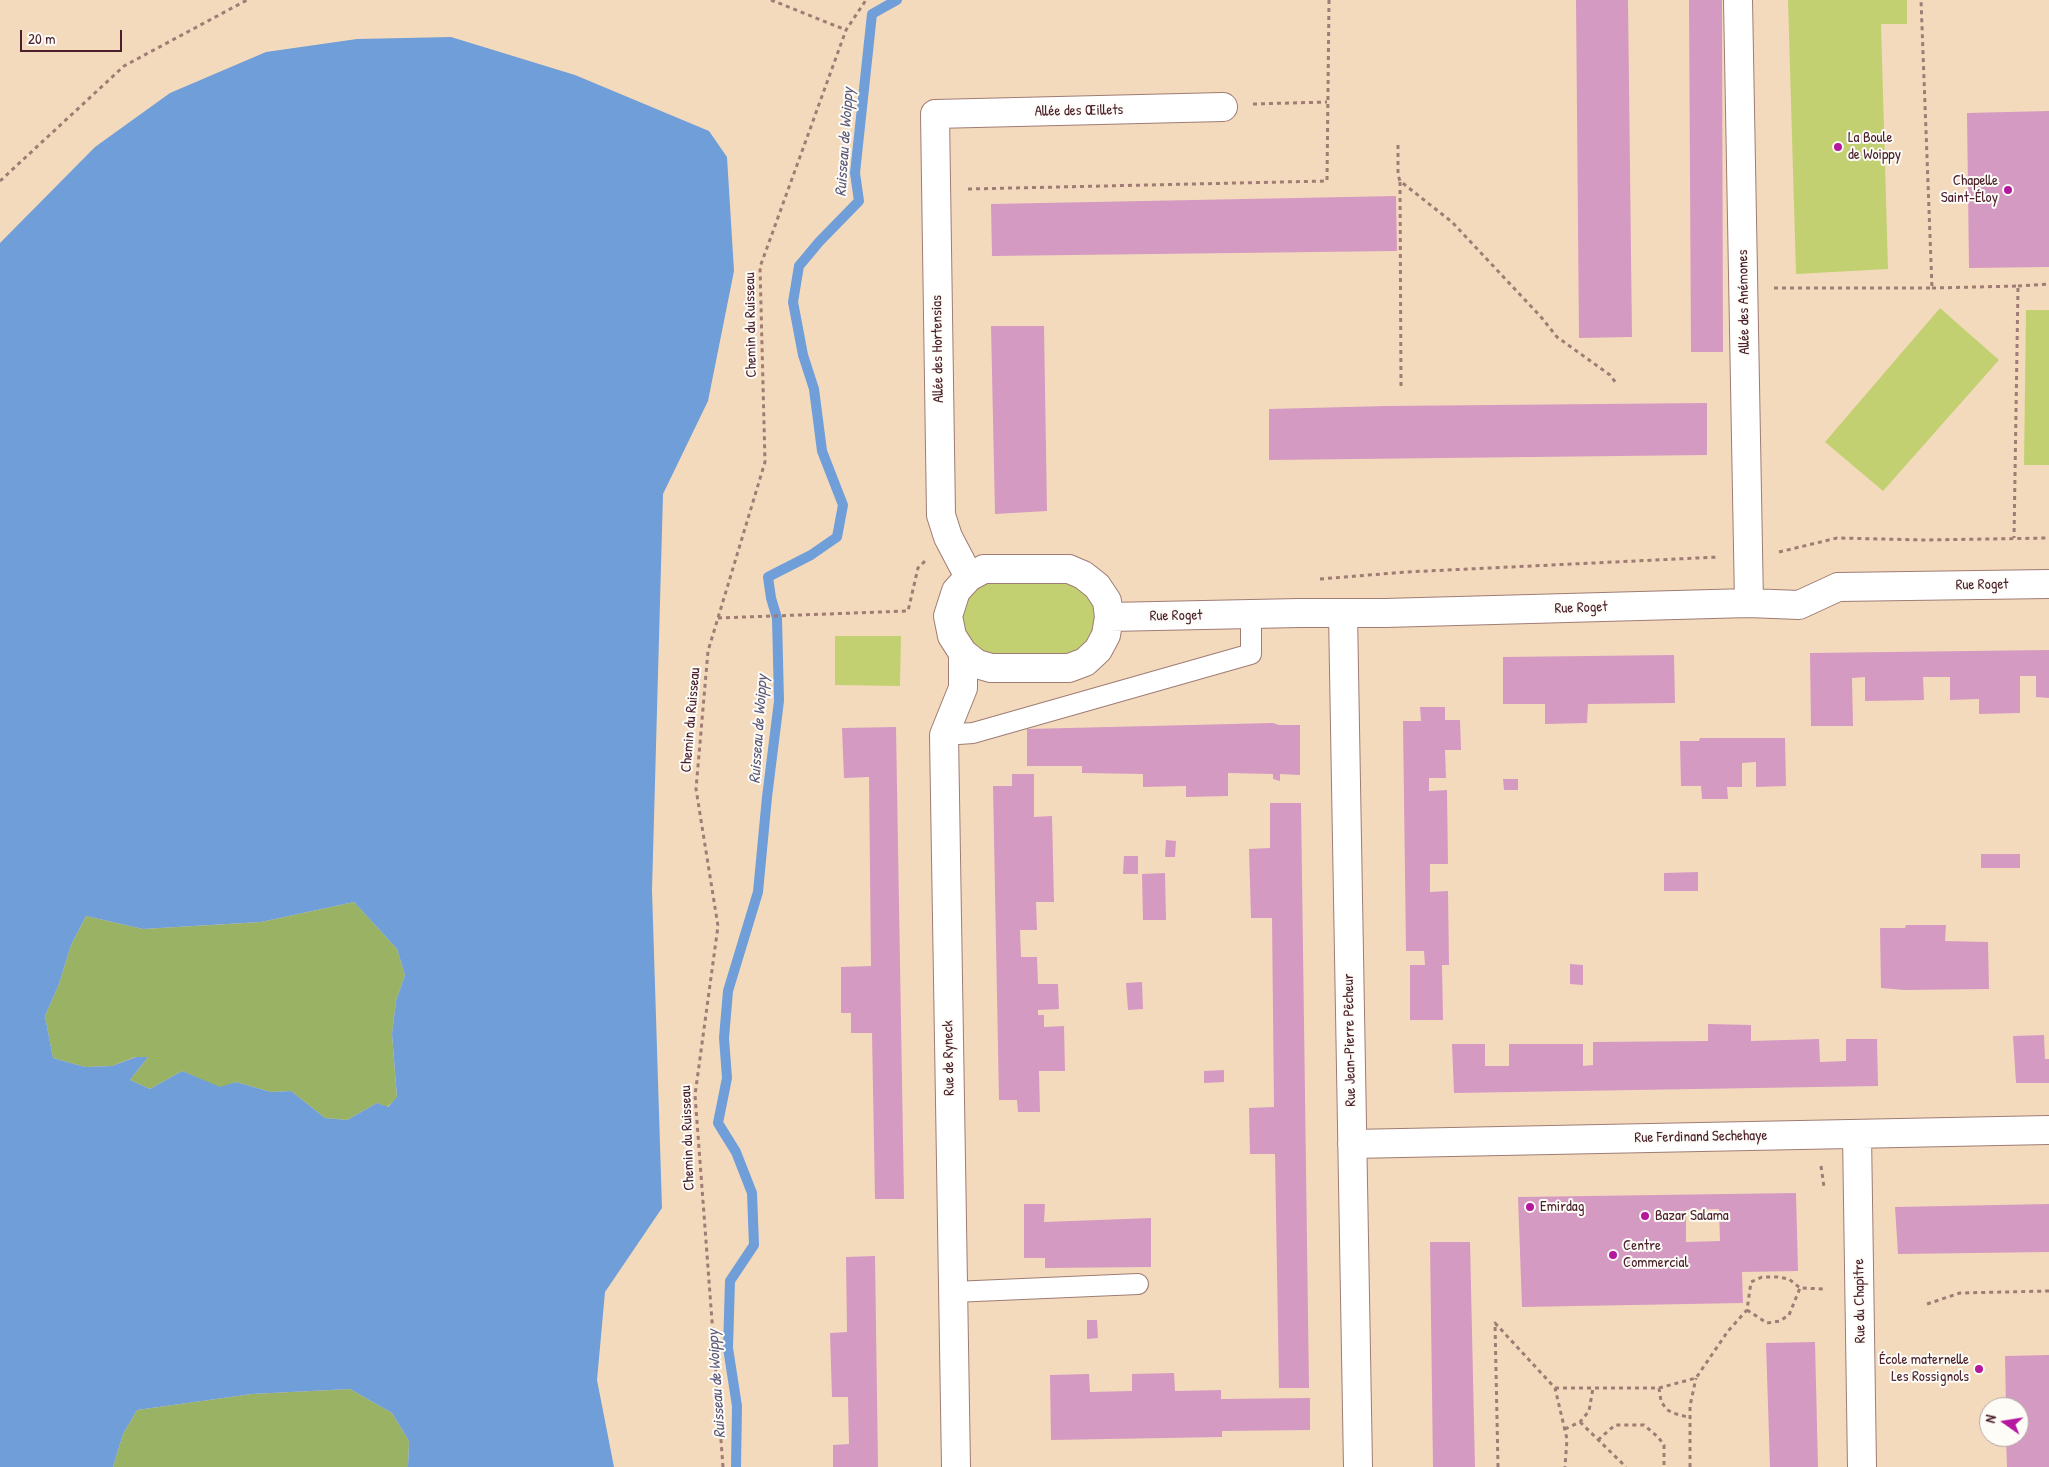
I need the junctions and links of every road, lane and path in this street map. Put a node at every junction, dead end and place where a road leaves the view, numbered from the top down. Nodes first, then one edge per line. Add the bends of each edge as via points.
1 (247, 0) edge
2 (771, 0) edge
3 (866, 0) edge
4 (1329, 0) edge
5 (1738, 0) edge
6 (1921, 0) edge
7 (846, 30) junction
8 (1328, 102) junction
9 (1224, 108) joint
10 (936, 114) joint
11 (1398, 145) dead end
12 (0, 181) edge
13 (1400, 181) junction
14 (936, 190) junction
15 (2049, 284) edge
16 (2018, 286) junction
17 (1744, 288) junction
18 (1932, 288) junction
19 (1616, 383) dead end
20 (1401, 387) dead end
21 (948, 537) junction
22 (2014, 538) junction
23 (2049, 538) edge
24 (1749, 556) junction
25 (969, 577) junction
26 (1318, 579) dead end
27 (2049, 584) edge
28 (1749, 603) junction
29 (1343, 613) junction
30 (1252, 614) junction
31 (1109, 617) junction
32 (718, 618) junction
33 (963, 653) junction
34 (944, 735) junction
35 (2049, 1130) edge
36 (1858, 1134) junction
37 (1352, 1144) junction
38 (1138, 1284) dead end
39 (1800, 1288) junction
40 (1825, 1289) dead end
41 (2049, 1291) edge
42 (953, 1292) junction
43 (1927, 1304) dead end
44 (1747, 1310) junction
45 (1696, 1378) junction
46 (1555, 1388) junction
47 (1593, 1388) junction
48 (1659, 1388) junction
49 (1690, 1418) junction
50 (1580, 1422) junction
51 (1565, 1429) junction
52 (1598, 1440) junction
53 (723, 1467) edge
54 (956, 1467) edge
55 (1358, 1467) edge
56 (1498, 1467) edge
57 (1565, 1467) edge
58 (1626, 1467) edge
59 (1664, 1467) edge
60 (1690, 1467) edge
61 (1862, 1467) edge

1 - 12 path via 124,66
2 - 7 path
3 - 7 path, Chemin du Ruisseau
4 - 8 path
5 - 17 street, Allée des Anémones
6 - 18 path
7 - 32 path, Chemin du Ruisseau via 760,266 765,462
8 - 9 path
8 - 14 path via 1327,181
9 - 10 street, Allée des Œillets
10 - 14 street, Allée des Hortensias
11 - 13 path
13 - 19 path via 1452,222 1557,337 1610,374
13 - 20 path
14 - 21 street, Allée des Hortensias via 941,516
15 - 16 path
16 - 18 path
16 - 22 path
17 - 18 path
17 - 24 street, Allée des Anémones
21 - 25 street, Allée des Hortensias
21 - 32 path via 918,568 908,612
22 - 23 path
22 - 24 path via 1837,538
24 - 26 path
24 - 28 street, Allée des Anémones
25 - 31 street via 984,569 1069,569 1097,586 1107,601
25 - 33 street via 956,591 948,616 952,636
27 - 28 street, Rue Roget via 1838,588 1799,605
28 - 29 street, Rue Roget
29 - 30 street, Rue Roget
29 - 37 street, Rue Jean-Pierre Pêcheur
30 - 31 street, Rue Roget
30 - 34 lane via 1251,654 973,733
31 - 33 street via 1106,634 1098,650 1085,662 1069,668 991,668 977,664
32 - 53 path, Chemin du Ruisseau via 708,651 696,789 718,926 695,1096
33 - 34 street, Rue de Ryneck via 962,688
34 - 42 street, Rue de Ryneck
35 - 36 street, Rue Ferdinand Sechehaye
36 - 37 street, Rue Ferdinand Sechehaye
36 - 61 street, Rue du Chapitre
37 - 55 street, Rue Jean-Pierre Pêcheur
38 - 42 lane
39 - 40 path
39 - 44 path via 1789,1315 1780,1321 1767,1323
39 - 44 path via 1789,1279 1762,1277 1751,1282
41 - 43 path via 1960,1293
42 - 54 street, Rue de Ryneck
44 - 45 path via 1728,1331
45 - 48 path
45 - 49 path
46 - 47 path
46 - 51 path
46 - 56 path via 1495,1323
47 - 48 path
47 - 50 path via 1589,1411
48 - 49 path via 1666,1409
49 - 60 path
50 - 51 path
50 - 52 path
51 - 57 path
52 - 58 path
52 - 59 path via 1615,1425 1644,1425 1664,1445

